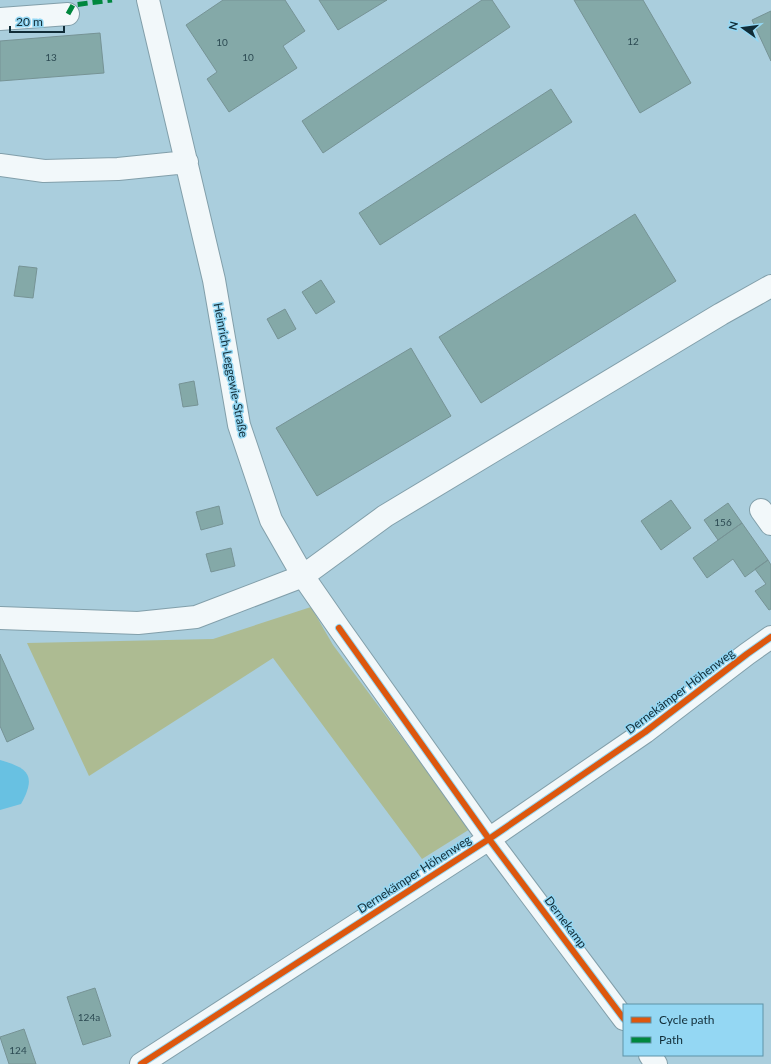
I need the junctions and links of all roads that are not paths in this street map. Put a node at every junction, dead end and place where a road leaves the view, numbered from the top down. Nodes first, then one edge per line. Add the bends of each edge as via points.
1 (148, 0) edge
2 (68, 14) dead end
3 (0, 19) edge
4 (187, 162) junction
5 (0, 165) edge
6 (771, 286) edge
7 (303, 576) junction
8 (0, 618) edge
9 (339, 628) joint
10 (771, 637) edge
11 (489, 839) junction
12 (623, 1018) edge
13 (141, 1064) edge

1 - 4 street, Heinrich-Leggewie-Straße
2 - 3 street
4 - 5 street via 118,170 44,171
4 - 7 street, Heinrich-Leggewie-Straße via 214,280 239,425 271,520
6 - 7 street via 384,516
7 - 8 street via 196,617 138,623
7 - 9 street, Heinrich-Leggewie-Straße
9 - 11 street, Dernekamp
10 - 11 street, Dernekämper Höhenweg via 645,732
11 - 12 street, Dernekamp
11 - 13 street, Dernekämper Höhenweg

